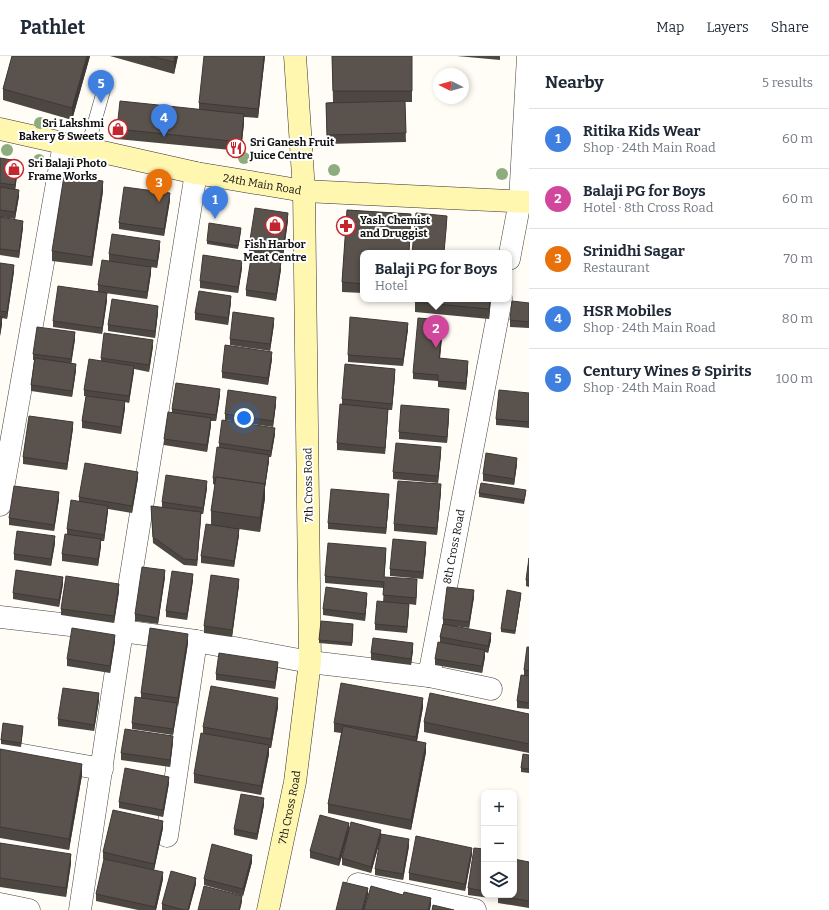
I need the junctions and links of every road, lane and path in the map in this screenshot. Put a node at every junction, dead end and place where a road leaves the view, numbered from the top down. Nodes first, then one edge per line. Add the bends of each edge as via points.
1 (295, 56) edge
2 (528, 56) edge
3 (104, 89) dead end
4 (0, 129) edge
5 (64, 144) junction
6 (87, 149) junction
7 (196, 172) junction
8 (304, 191) junction
9 (525, 202) edge
10 (512, 250) edge
11 (500, 302) edge
12 (0, 505) edge
13 (0, 617) edge
14 (122, 631) junction
15 (196, 641) junction
16 (310, 662) junction
17 (430, 676) junction
18 (491, 689) dead end
19 (0, 751) edge
20 (102, 769) junction
21 (167, 836) dead end
22 (358, 884) edge
23 (0, 904) edge
24 (29, 910) edge
25 (80, 910) edge
26 (268, 910) edge
27 (475, 910) edge

1 - 8 street, 7th Cross Road
2 - 9 street
3 - 6 lane
4 - 5 street, 24th Main Road
5 - 6 street, 24th Main Road
5 - 12 street
6 - 7 street, 24th Main Road
7 - 8 street, 24th Main Road
7 - 14 street
8 - 9 street, 24th Main Road
8 - 16 street, 7th Cross Road
9 - 10 street
11 - 17 street, 8th Cross Road
13 - 14 street
14 - 15 street
14 - 20 street
15 - 16 street
15 - 21 street
16 - 17 street
16 - 26 street, 7th Cross Road via 295,782
17 - 18 street
19 - 20 street
20 - 25 street
22 - 27 street
23 - 24 street

